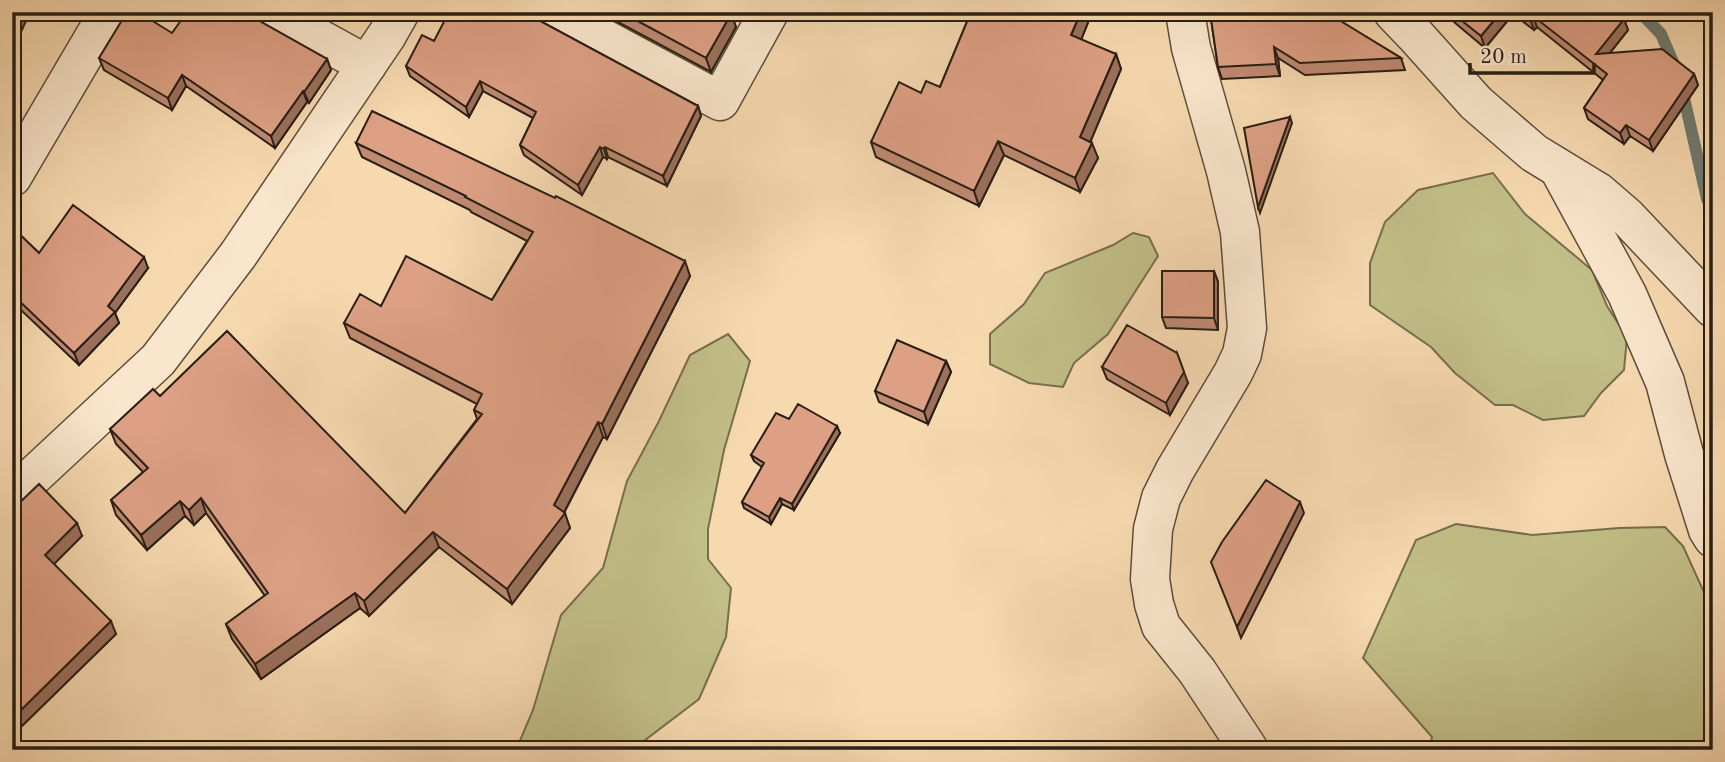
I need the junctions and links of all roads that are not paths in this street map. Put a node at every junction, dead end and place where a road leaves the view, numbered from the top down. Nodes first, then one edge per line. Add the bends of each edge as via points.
1 (109, 12) edge
2 (271, 12) edge
3 (400, 12) edge
4 (554, 12) edge
5 (769, 12) edge
6 (1185, 12) edge
7 (1393, 12) edge
8 (367, 65) junction
9 (1559, 169) junction
10 (12, 177) edge
11 (1713, 309) edge
12 (12, 496) edge
13 (1713, 538) edge
14 (1249, 750) edge

1 - 10 street
2 - 8 street
3 - 8 street
4 - 5 street via 720,101
6 - 14 street via 1240,232 1247,328 1233,373 1161,498 1153,529 1150,579 1161,626
7 - 9 street via 1476,103
8 - 12 street via 238,255 158,360
9 - 11 street via 1598,192 1627,217
9 - 13 street via 1627,295 1665,382

